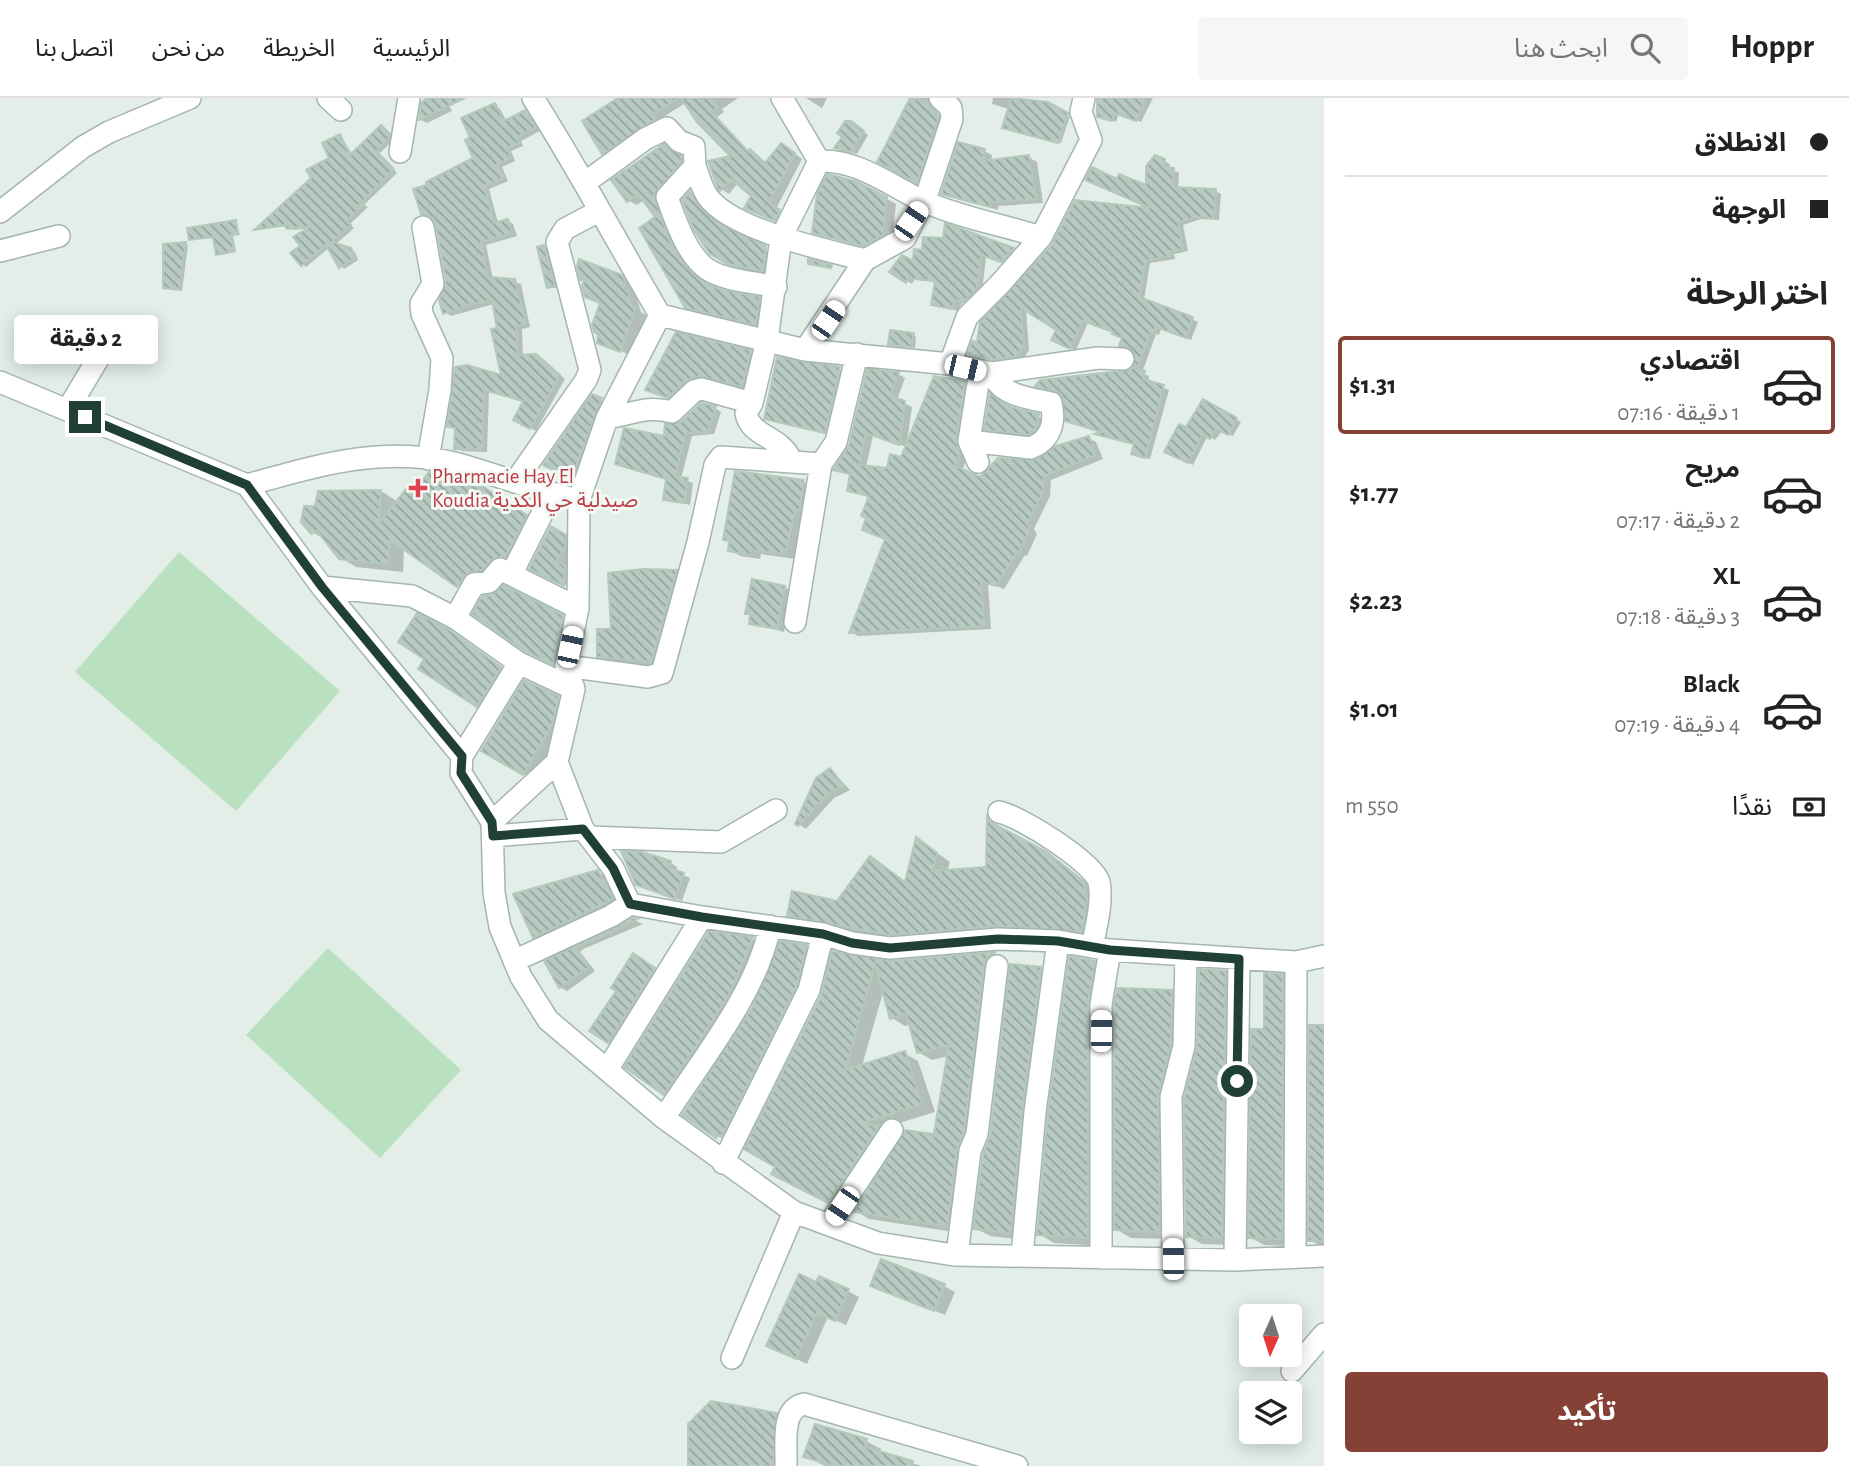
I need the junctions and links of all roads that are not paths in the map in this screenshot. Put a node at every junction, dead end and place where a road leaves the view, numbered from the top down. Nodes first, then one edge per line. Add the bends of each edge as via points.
1 (190, 98) edge
2 (409, 98) edge
3 (533, 98) edge
4 (782, 98) edge
5 (940, 98) edge
6 (1084, 98) edge
7 (400, 152) dead end
8 (819, 161) junction
9 (695, 166) junction
10 (586, 182) junction
11 (924, 201) junction
12 (599, 211) junction
13 (0, 212) edge
14 (423, 227) dead end
15 (58, 236) dead end
16 (1041, 237) junction
17 (781, 238) junction
18 (0, 251) edge
19 (865, 260) junction
20 (776, 287) junction
21 (660, 316) junction
22 (767, 340) junction
23 (105, 347) dead end
24 (805, 350) junction
25 (857, 354) junction
26 (1124, 359) dead end
27 (950, 364) junction
28 (986, 372) junction
29 (0, 382) edge
30 (752, 403) junction
31 (68, 409) junction
32 (607, 418) junction
33 (969, 441) junction
34 (428, 459) junction
35 (791, 460) junction
36 (978, 462) dead end
37 (821, 464) junction
38 (515, 482) junction
39 (247, 485) junction
40 (552, 494) junction
41 (579, 500) junction
42 (512, 573) junction
43 (322, 587) junction
44 (578, 608) junction
45 (455, 618) junction
46 (794, 622) dead end
47 (519, 663) junction
48 (566, 666) junction
49 (574, 689) junction
50 (462, 756) junction
51 (557, 762) junction
52 (776, 810) dead end
53 (999, 812) dead end
54 (492, 829) junction
55 (586, 833) junction
56 (630, 904) junction
57 (702, 917) junction
58 (770, 926) junction
59 (823, 934) junction
60 (1058, 941) junction
61 (1101, 948) junction
62 (1186, 955) junction
63 (1324, 956) edge
64 (1239, 959) junction
65 (514, 961) junction
66 (1296, 962) junction
67 (997, 966) dead end
68 (607, 1070) junction
69 (664, 1118) junction
70 (892, 1130) dead end
71 (723, 1163) junction
72 (794, 1212) junction
73 (829, 1225) junction
74 (957, 1255) junction
75 (1021, 1256) junction
76 (1324, 1256) edge
77 (1295, 1257) junction
78 (1101, 1258) junction
79 (1173, 1259) junction
80 (1235, 1260) junction
81 (1324, 1334) edge
82 (732, 1358) dead end
83 (1292, 1371) dead end
84 (786, 1466) edge
85 (1017, 1466) edge

1 - 13 street via 83,147
2 - 7 street
3 - 10 street
4 - 8 street
5 - 11 street via 951,108 952,119
6 - 16 street via 1081,113 1091,140
8 - 11 street via 836,160
8 - 17 street
9 - 10 street via 694,147 679,141 667,128
9 - 17 street via 707,197
9 - 20 street via 667,197 697,258 717,273
10 - 12 street
11 - 16 street
11 - 19 street via 905,238
12 - 21 street
12 - 38 street via 565,229 557,242 590,370
14 - 34 street via 433,284 423,300 422,314 442,358
15 - 18 street
16 - 27 street via 967,317
17 - 19 street
17 - 20 street
19 - 24 street
20 - 22 street
21 - 22 street
21 - 32 street
22 - 24 street
22 - 30 street
23 - 31 street
24 - 25 street
25 - 27 street
25 - 37 street via 836,442
26 - 28 street
27 - 28 street
28 - 33 street
28 - 33 street via 1011,392 1051,403 1051,431 1040,445 1030,448
29 - 31 street
30 - 32 street via 702,389 672,412 652,406
30 - 35 street via 746,413 748,421 785,447
31 - 39 street
32 - 41 street
33 - 36 street
34 - 38 street
34 - 39 street via 398,455 339,460
35 - 37 street
35 - 48 street via 720,457 717,461 662,673 648,677
37 - 46 street
38 - 40 street
39 - 43 street
40 - 41 street
40 - 42 street
41 - 44 street
42 - 44 street
42 - 45 street via 500,569 489,582 474,584
43 - 45 street via 412,596
43 - 50 street
44 - 48 street
45 - 47 street
47 - 49 street
47 - 50 street
48 - 49 street
49 - 51 street
50 - 54 street via 461,773
51 - 54 street
51 - 55 street
52 - 55 street via 721,842
53 - 61 street via 1026,822 1095,875 1100,891
54 - 55 street
54 - 65 street via 500,927
55 - 56 street via 613,868
56 - 57 street
56 - 65 street
57 - 58 street
57 - 68 street
58 - 59 street
58 - 69 street via 751,980
59 - 60 street via 890,948 998,939
59 - 71 street via 809,990
60 - 61 street
60 - 75 street
61 - 62 street
61 - 78 street
62 - 64 street
62 - 79 street via 1184,1046 1171,1097
63 - 66 street
64 - 66 street
64 - 80 street
65 - 68 street via 548,1020
66 - 77 street
67 - 74 street
68 - 69 street
69 - 71 street
70 - 73 street
71 - 72 street
72 - 73 street
72 - 82 street
73 - 74 street via 878,1243
74 - 75 street
75 - 78 street
76 - 77 street
77 - 80 street
78 - 79 street
79 - 80 street
81 - 83 street
84 - 85 street via 789,1414 804,1404

